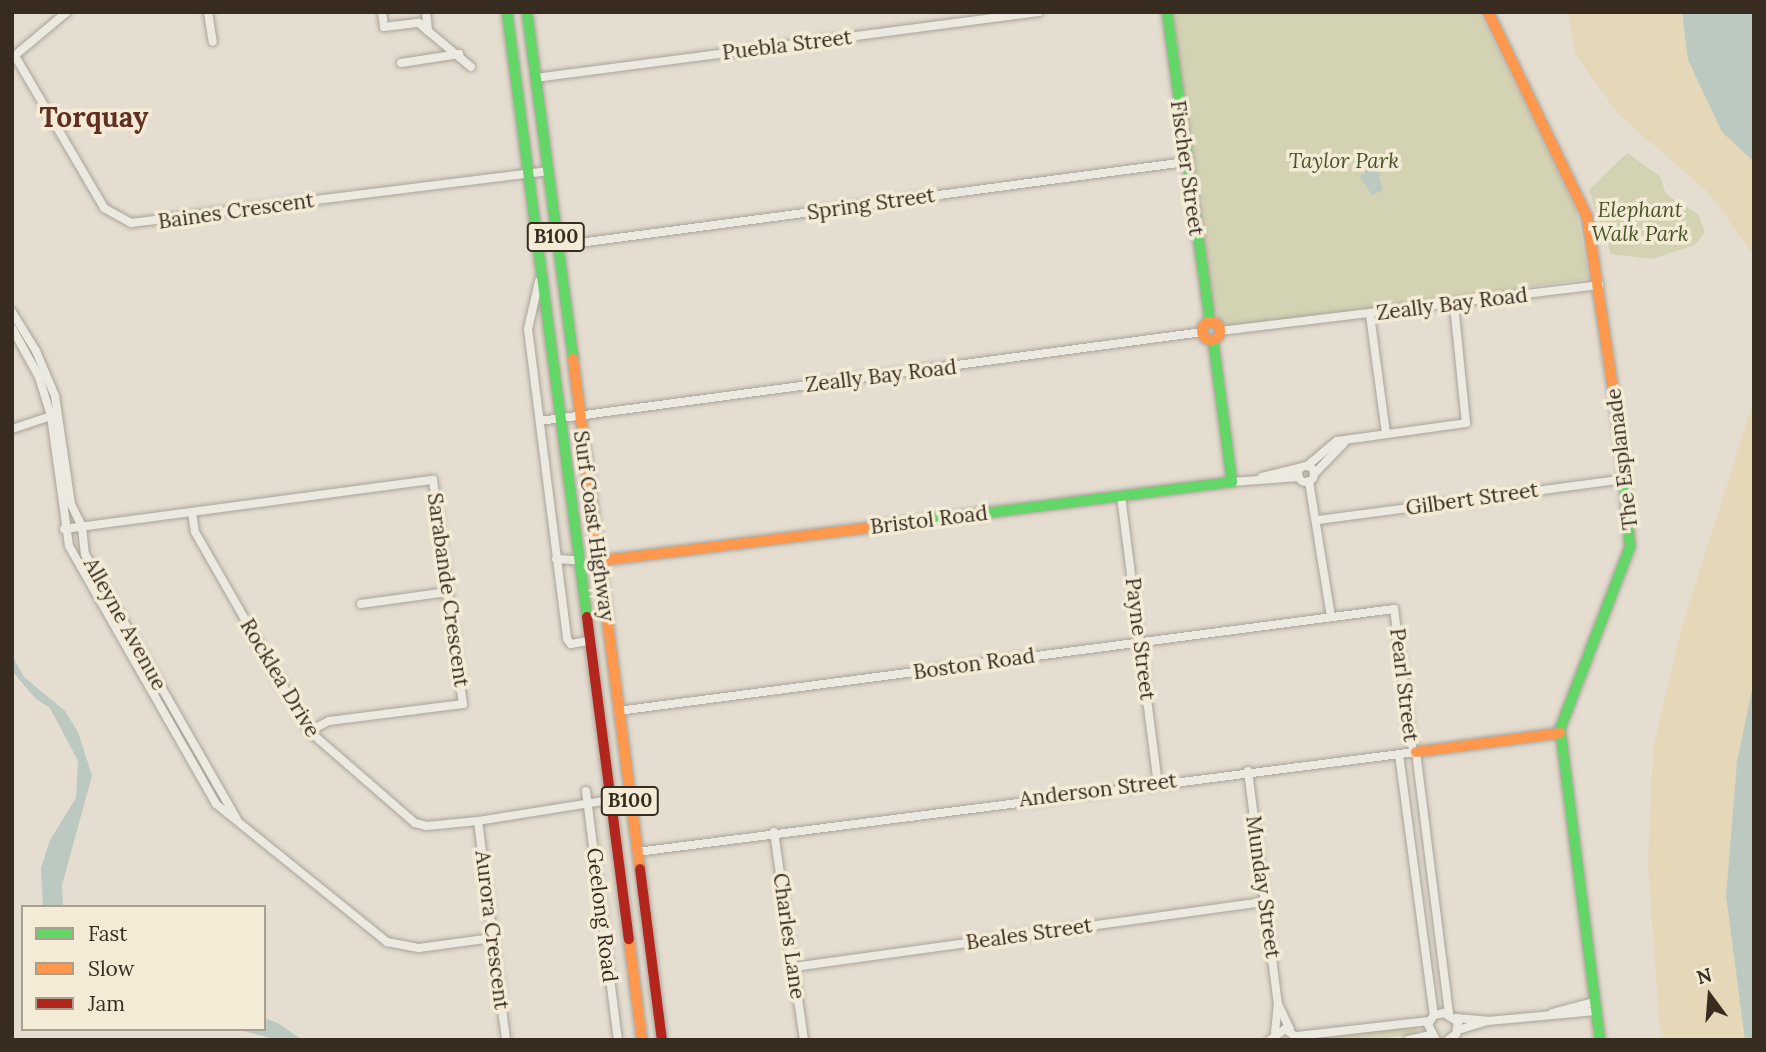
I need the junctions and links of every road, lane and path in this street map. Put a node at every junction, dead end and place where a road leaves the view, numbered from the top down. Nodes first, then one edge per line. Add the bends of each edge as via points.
1 (67, 12) edge
2 (208, 12) edge
3 (382, 12) edge
4 (426, 12) edge
5 (507, 12) edge
6 (527, 12) edge
7 (1039, 12) edge
8 (1167, 12) edge
9 (1488, 12) edge
10 (428, 31) junction
11 (213, 42) dead end
12 (459, 54) junction
13 (14, 57) edge
14 (401, 63) dead end
15 (471, 67) dead end
16 (535, 78) junction
17 (1186, 162) junction
18 (547, 171) junction
19 (528, 173) junction
20 (557, 246) junction
21 (541, 271) junction
22 (1600, 285) junction
23 (1454, 304) junction
24 (12, 312) edge
25 (1370, 315) junction
26 (1210, 323) junction
27 (12, 328) edge
28 (1203, 332) junction
29 (1217, 335) junction
30 (51, 416) junction
31 (579, 416) junction
32 (559, 418) junction
33 (540, 421) junction
34 (12, 429) edge
35 (1386, 434) junction
36 (1357, 439) junction
37 (1305, 466) junction
38 (1299, 477) junction
39 (1312, 478) junction
40 (1626, 478) junction
41 (1259, 479) junction
42 (1232, 482) junction
43 (1121, 496) junction
44 (192, 513) junction
45 (1318, 520) junction
46 (82, 527) junction
47 (64, 529) junction
48 (556, 559) junction
49 (578, 560) junction
50 (598, 561) junction
51 (447, 592) junction
52 (361, 604) dead end
53 (1331, 617) junction
54 (588, 641) junction
55 (1140, 642) junction
56 (618, 711) junction
57 (309, 731) junction
58 (1560, 733) junction
59 (1415, 752) junction
60 (1399, 754) junction
61 (1248, 771) junction
62 (1158, 783) junction
63 (586, 791) dead end
64 (629, 795) junction
65 (610, 800) junction
66 (587, 804) junction
67 (1423, 804) junction
68 (1406, 806) junction
69 (478, 821) junction
70 (774, 832) junction
71 (257, 838) junction
72 (637, 852) junction
73 (617, 856) junction
74 (1434, 886) junction
75 (1416, 888) junction
76 (1265, 902) junction
77 (492, 938) junction
78 (794, 967) junction
79 (1278, 1004) junction
80 (1595, 1007) junction
81 (1452, 1016) junction
82 (1431, 1018) junction
83 (1489, 1021) junction
84 (1295, 1035) edge
85 (1432, 1037) edge
86 (1453, 1037) edge
87 (1269, 1038) edge
88 (506, 1040) edge
89 (618, 1040) edge
90 (642, 1040) edge
91 (662, 1040) edge
92 (803, 1040) edge
93 (1408, 1040) edge
94 (1600, 1040) edge

1 - 13 street
2 - 11 street
3 - 10 street via 384,27 419,23
4 - 10 street
5 - 19 street, Surf Coast Highway / B100
6 - 16 street, Surf Coast Highway / B100
7 - 16 street, Puebla Street
8 - 17 street, Fischer Street
9 - 22 street, The Esplanade via 1583,208
10 - 12 street
12 - 14 street
12 - 15 street
13 - 19 street, Baines Crescent via 104,208 131,223
16 - 18 street, Surf Coast Highway / B100
17 - 20 street, Spring Street
17 - 26 street, Fischer Street
18 - 19 street, Baines Crescent
18 - 20 street, Surf Coast Highway / B100
19 - 21 street, Surf Coast Highway / B100
20 - 31 street, Surf Coast Highway / B100
21 - 32 street, Surf Coast Highway / B100
21 - 33 street via 528,329
22 - 23 street, Zeally Bay Road
22 - 40 street, The Esplanade
23 - 25 street, Zeally Bay Road
23 - 35 street, Bristol Road via 1466,424
24 - 46 street, Alleyne Avenue via 40,358 55,396 71,504
25 - 29 street, Zeally Bay Road
25 - 35 street
26 - 28 street
26 - 29 street
27 - 30 street, Alleyne Avenue via 39,377
28 - 29 street
28 - 31 street, Zeally Bay Road
29 - 42 street
30 - 34 street
30 - 47 street, Alleyne Avenue
31 - 32 street, Zeally Bay Road
31 - 50 street, Surf Coast Highway / B100
32 - 33 street
32 - 49 street, Surf Coast Highway / B100
33 - 48 street
35 - 36 street, Bristol Road
36 - 37 street, Bristol Road via 1334,442
36 - 39 street, Bristol Road via 1333,449
37 - 38 street
37 - 39 street
37 - 41 street, Bristol Road
38 - 39 street
38 - 41 street, Bristol Road
39 - 45 street
40 - 45 street, Gilbert Street
40 - 58 street, The Esplanade via 1630,547 1565,707
41 - 42 street, Bristol Road
42 - 43 street, Bristol Road
43 - 50 street, Bristol Road
43 - 55 street, Payne Street
44 - 46 street, Sarabande Crescent
44 - 51 street, Sarabande Crescent via 433,480
44 - 57 street, Rocklea Drive via 195,532
45 - 53 street
46 - 47 street, Sarabande Crescent
46 - 71 street, Alleyne Avenue via 85,554 97,576 228,806
47 - 71 street, Alleyne Avenue via 69,546 216,804
48 - 49 street
48 - 54 street via 567,639 571,644
49 - 50 street, Bristol Road
49 - 54 street, Surf Coast Highway / B100
50 - 56 street, Surf Coast Highway / B100
51 - 52 street
51 - 57 street, Sarabande Crescent via 463,704 328,721
53 - 55 street, Boston Road
53 - 59 street, Pearl Street via 1394,609
54 - 65 street, Surf Coast Highway / B100
55 - 56 street, Boston Road
55 - 62 street, Payne Street
56 - 64 street, Surf Coast Highway / B100
57 - 69 street, Rocklea Drive via 415,823
58 - 59 street, Anderson Street
58 - 80 street, The Esplanade
59 - 60 street, Anderson Street
59 - 67 street
60 - 61 street, Anderson Street
60 - 68 street
61 - 62 street, Anderson Street
61 - 76 street, Munday Street
62 - 70 street, Anderson Street
63 - 66 street, Geelong Road
64 - 65 street
64 - 72 street, Surf Coast Highway / B100
65 - 66 street, Rocklea Drive
65 - 73 street, Surf Coast Highway / B100
66 - 69 street, Rocklea Drive
66 - 89 street, Geelong Road
67 - 68 street
67 - 74 street
68 - 75 street
69 - 77 street, Aurora Crescent
70 - 72 street, Anderson Street
70 - 78 street, Charles Lane
71 - 77 street, Alleyne Avenue via 387,942 419,948
72 - 73 street
72 - 91 street, Surf Coast Highway / B100
73 - 90 street, Surf Coast Highway / B100
74 - 75 street
74 - 81 street
75 - 82 street
76 - 78 street, Beales Street
76 - 79 street, Munday Street
77 - 88 street, Aurora Crescent
78 - 92 street, Charles Lane
79 - 84 street, Munday Street
79 - 87 street, Munday Street
80 - 83 street
80 - 94 street, The Esplanade
81 - 82 street
81 - 83 street
81 - 86 street
82 - 84 street
82 - 85 street
83 - 86 street
84 - 87 street
85 - 93 street

